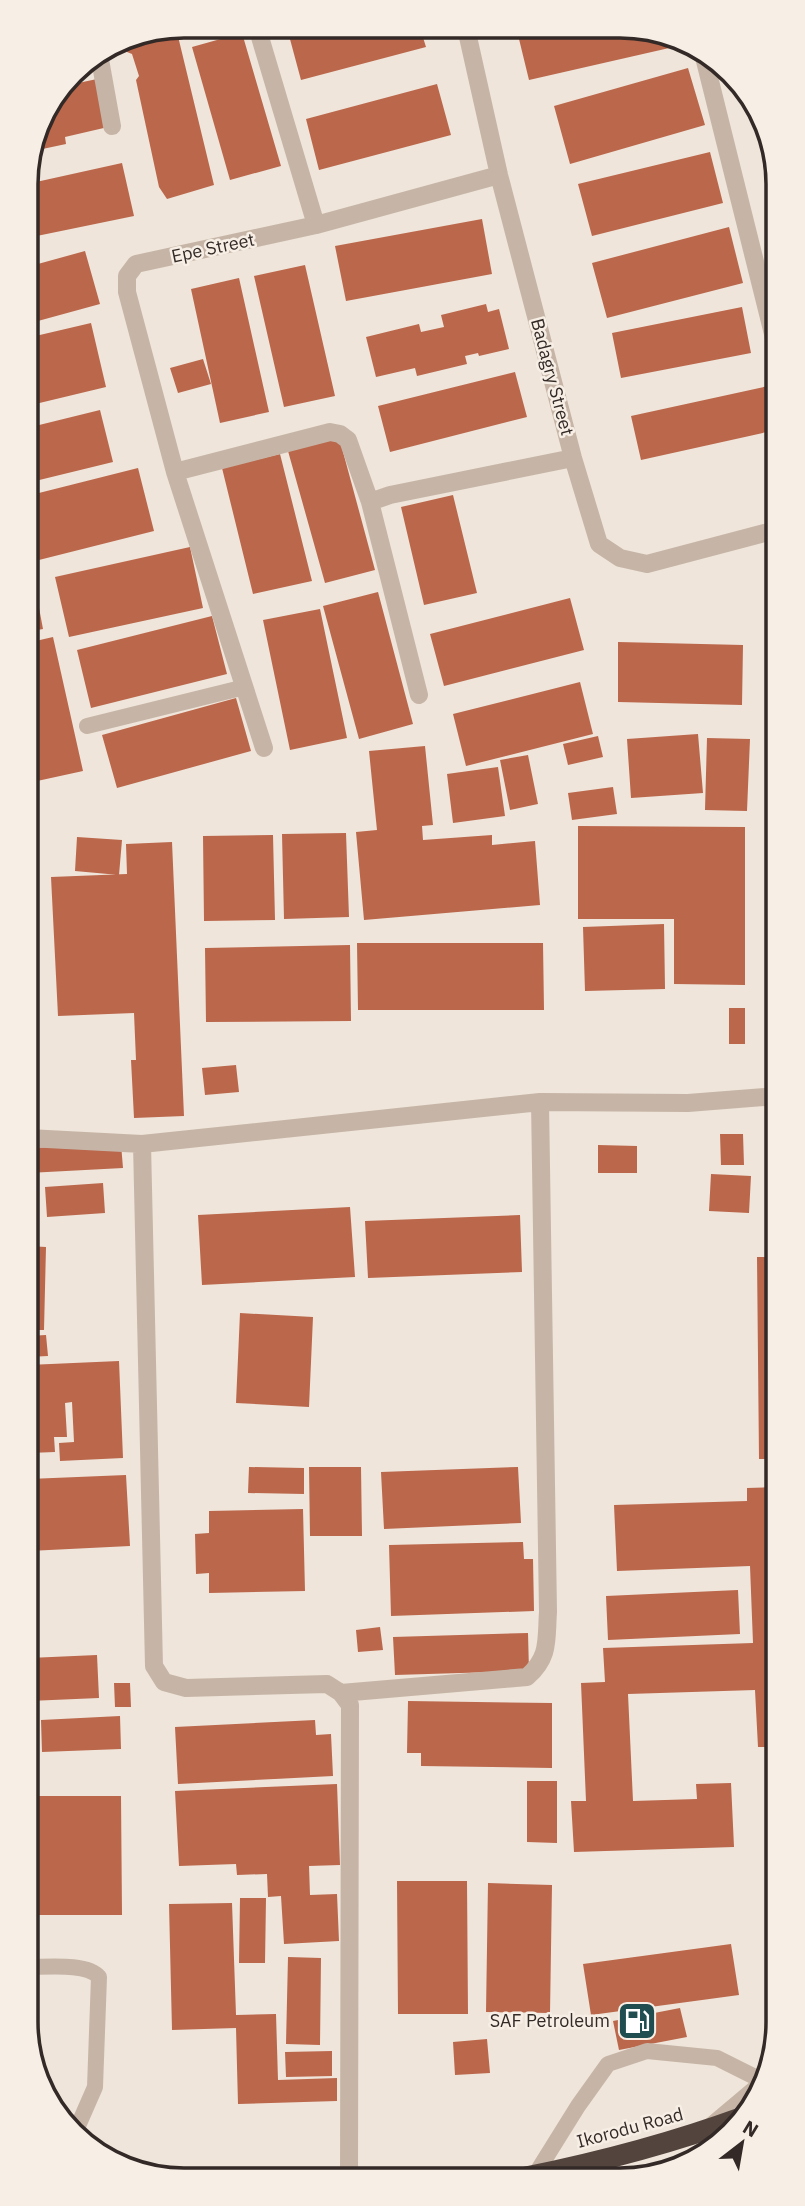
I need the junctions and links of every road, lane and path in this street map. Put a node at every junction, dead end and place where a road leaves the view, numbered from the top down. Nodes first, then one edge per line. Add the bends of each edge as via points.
1 (468, 38) edge
2 (261, 39) edge
3 (101, 65) edge
4 (706, 67) edge
5 (112, 125) dead end
6 (499, 175) junction
7 (316, 225) junction
8 (766, 306) edge
9 (573, 458) junction
10 (175, 472) junction
11 (370, 502) junction
12 (766, 533) edge
13 (245, 687) junction
14 (419, 695) dead end
15 (87, 726) dead end
16 (264, 748) dead end
17 (766, 1097) edge
18 (540, 1102) junction
19 (38, 1139) edge
20 (142, 1144) junction
21 (341, 1693) junction
22 (38, 1967) edge
23 (755, 2077) edge
24 (746, 2096) edge
25 (79, 2123) edge
26 (707, 2130) edge
27 (704, 2131) junction
28 (349, 2168) edge
29 (536, 2168) edge
30 (572, 2168) edge

1 - 6 street, Badagry Street
2 - 7 street
3 - 5 street
4 - 8 street
6 - 7 street, Epe Street
6 - 9 street, Badagry Street
7 - 10 street, Epe Street via 136,264 127,276 127,292
9 - 11 street
9 - 12 street, Badagry Street via 599,544 621,558 647,564
10 - 11 street via 330,432 348,440
10 - 13 street
11 - 14 street
13 - 15 lane
13 - 16 street
17 - 18 street via 688,1103
18 - 20 street
18 - 21 street via 545,1654 527,1677
19 - 20 street
20 - 21 street via 154,1666 164,1682 186,1688 327,1684
21 - 28 street via 350,1705
22 - 25 lane via 83,1968 99,1977 95,2087
23 - 29 lane via 705,2056 647,2051 608,2064
24 - 27 lane
26 - 27 highway, Ikorodu Road
27 - 30 highway, Ikorodu Road

